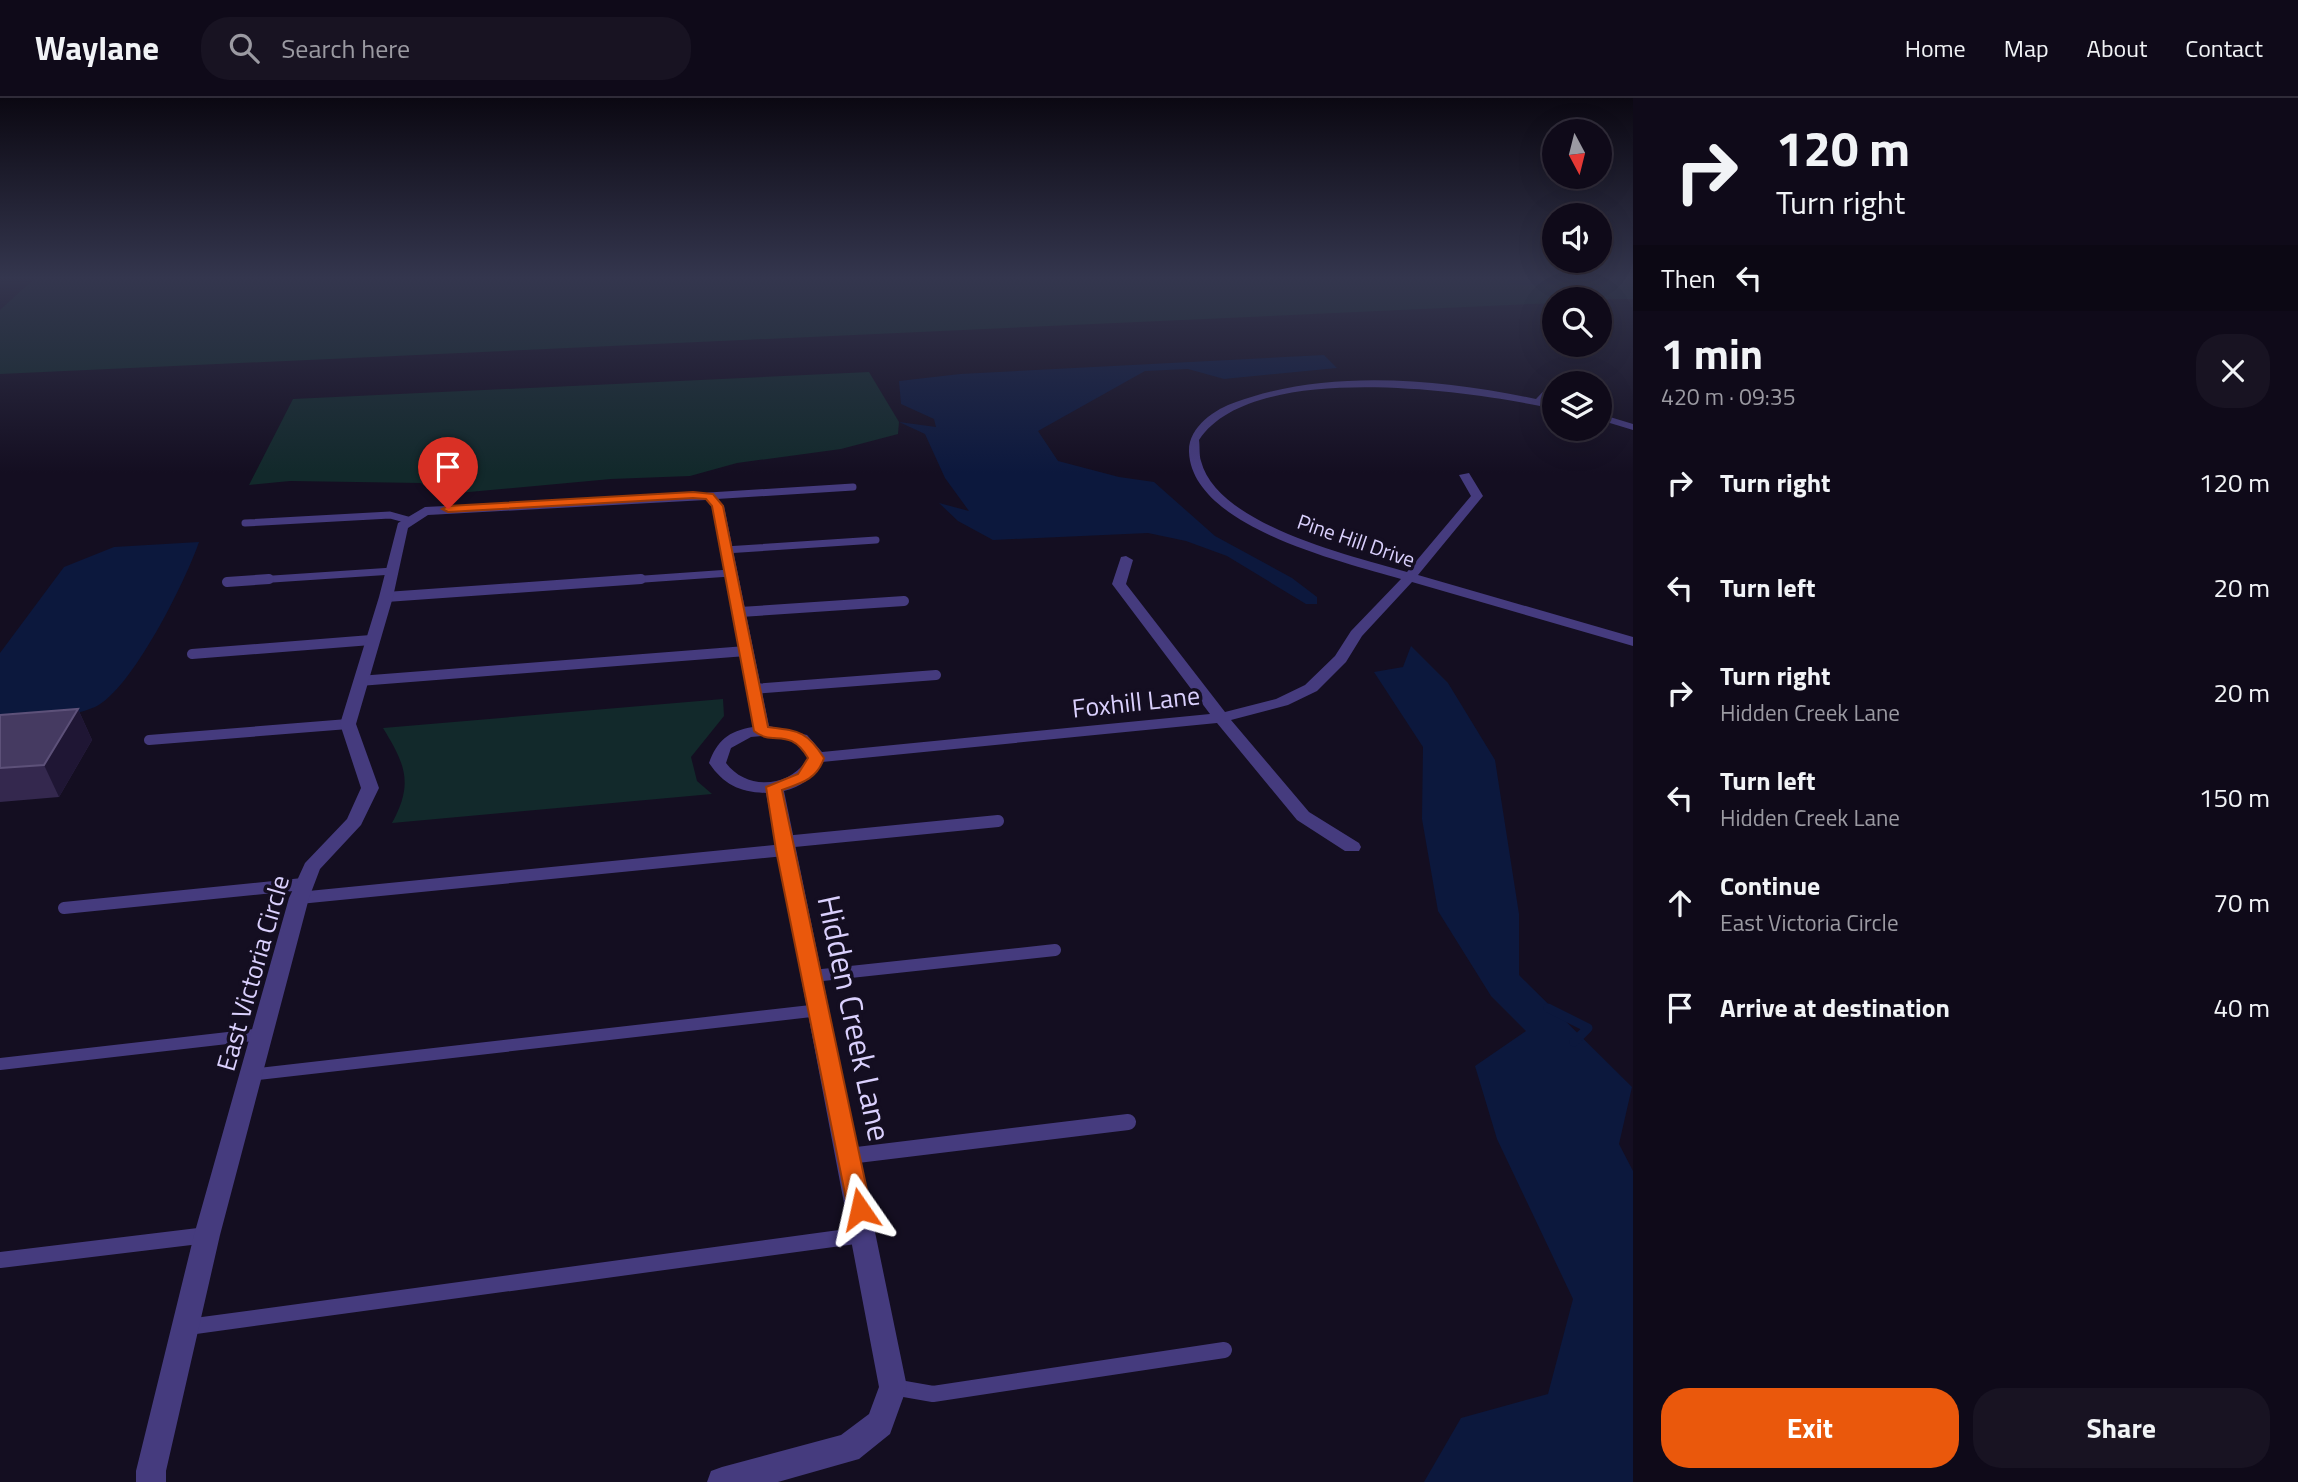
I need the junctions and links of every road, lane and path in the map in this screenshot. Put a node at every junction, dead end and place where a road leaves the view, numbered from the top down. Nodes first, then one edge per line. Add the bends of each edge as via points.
1 (1542, 397) edge
2 (1538, 402) junction
3 (1542, 403) edge
4 (1612, 421) edge
5 (1633, 427) edge
6 (1465, 475) dead end
7 (853, 487) dead end
8 (709, 496) junction
9 (408, 520) junction
10 (245, 523) dead end
11 (876, 540) dead end
12 (725, 550) junction
13 (1126, 561) dead end
14 (393, 570) junction
15 (730, 573) junction
16 (1408, 579) junction
17 (227, 582) dead end
18 (386, 597) junction
19 (904, 601) dead end
20 (740, 612) junction
21 (371, 640) junction
22 (1633, 642) edge
23 (746, 651) junction
24 (192, 654) dead end
25 (936, 675) dead end
26 (359, 681) junction
27 (753, 689) junction
28 (1221, 718) junction
29 (348, 724) junction
30 (762, 731) junction
31 (149, 740) dead end
32 (816, 758) junction
33 (774, 787) junction
34 (998, 821) dead end
35 (784, 846) junction
36 (1352, 847) dead end
37 (301, 891) junction
38 (64, 908) dead end
39 (1055, 950) dead end
40 (813, 976) junction
41 (820, 1010) junction
42 (262, 1034) junction
43 (0, 1064) edge
44 (250, 1075) junction
45 (1128, 1122) dead end
46 (849, 1156) junction
47 (207, 1235) junction
48 (865, 1235) junction
49 (0, 1260) edge
50 (185, 1327) junction
51 (1224, 1350) dead end
52 (893, 1387) junction
53 (152, 1482) edge
54 (722, 1482) edge

1 - 2 street
2 - 3 street, Pine Hill Drive
2 - 16 street, Pine Hill Drive via 1401,384 1304,389 1231,407 1206,423 1194,440 1195,462 1209,488 1245,518 1306,547
4 - 5 street
6 - 16 street, Foxhill Lane via 1478,496
7 - 8 lane
8 - 9 street via 425,511
8 - 12 street via 718,506
9 - 10 lane via 390,515
9 - 14 street via 402,526
11 - 12 lane
12 - 15 street
13 - 28 street via 1119,584
14 - 17 lane
14 - 18 street
15 - 18 lane
15 - 20 street
16 - 22 street, Pine Hill Drive
16 - 28 street, Foxhill Lane via 1311,688 1282,702
18 - 21 street
19 - 20 lane
20 - 23 street
21 - 24 lane
21 - 26 street
23 - 26 lane
23 - 27 street
25 - 27 lane
26 - 29 street
27 - 30 street
28 - 32 street, Foxhill Lane
28 - 36 street via 1303,816
29 - 31 lane
29 - 37 street, East Victoria Circle via 370,788 355,821 312,867
30 - 32 street via 805,741
30 - 33 street via 724,745 717,763 742,785
32 - 33 street via 804,777
33 - 35 street, Hidden Creek Lane
34 - 35 lane
35 - 37 lane
35 - 40 street, Hidden Creek Lane
37 - 38 lane
37 - 42 street, East Victoria Circle
39 - 40 lane
40 - 41 street, Hidden Creek Lane
41 - 44 lane
41 - 46 street, Hidden Creek Lane
42 - 43 lane
42 - 44 street, East Victoria Circle
44 - 47 street, East Victoria Circle
45 - 46 lane
46 - 48 street, Hidden Creek Lane
47 - 49 lane
47 - 50 street, East Victoria Circle
48 - 50 lane
48 - 52 street, Hidden Creek Lane
50 - 53 street, East Victoria Circle via 150,1471
51 - 52 lane via 933,1394
52 - 54 street, Hidden Creek Lane via 880,1424 848,1448

